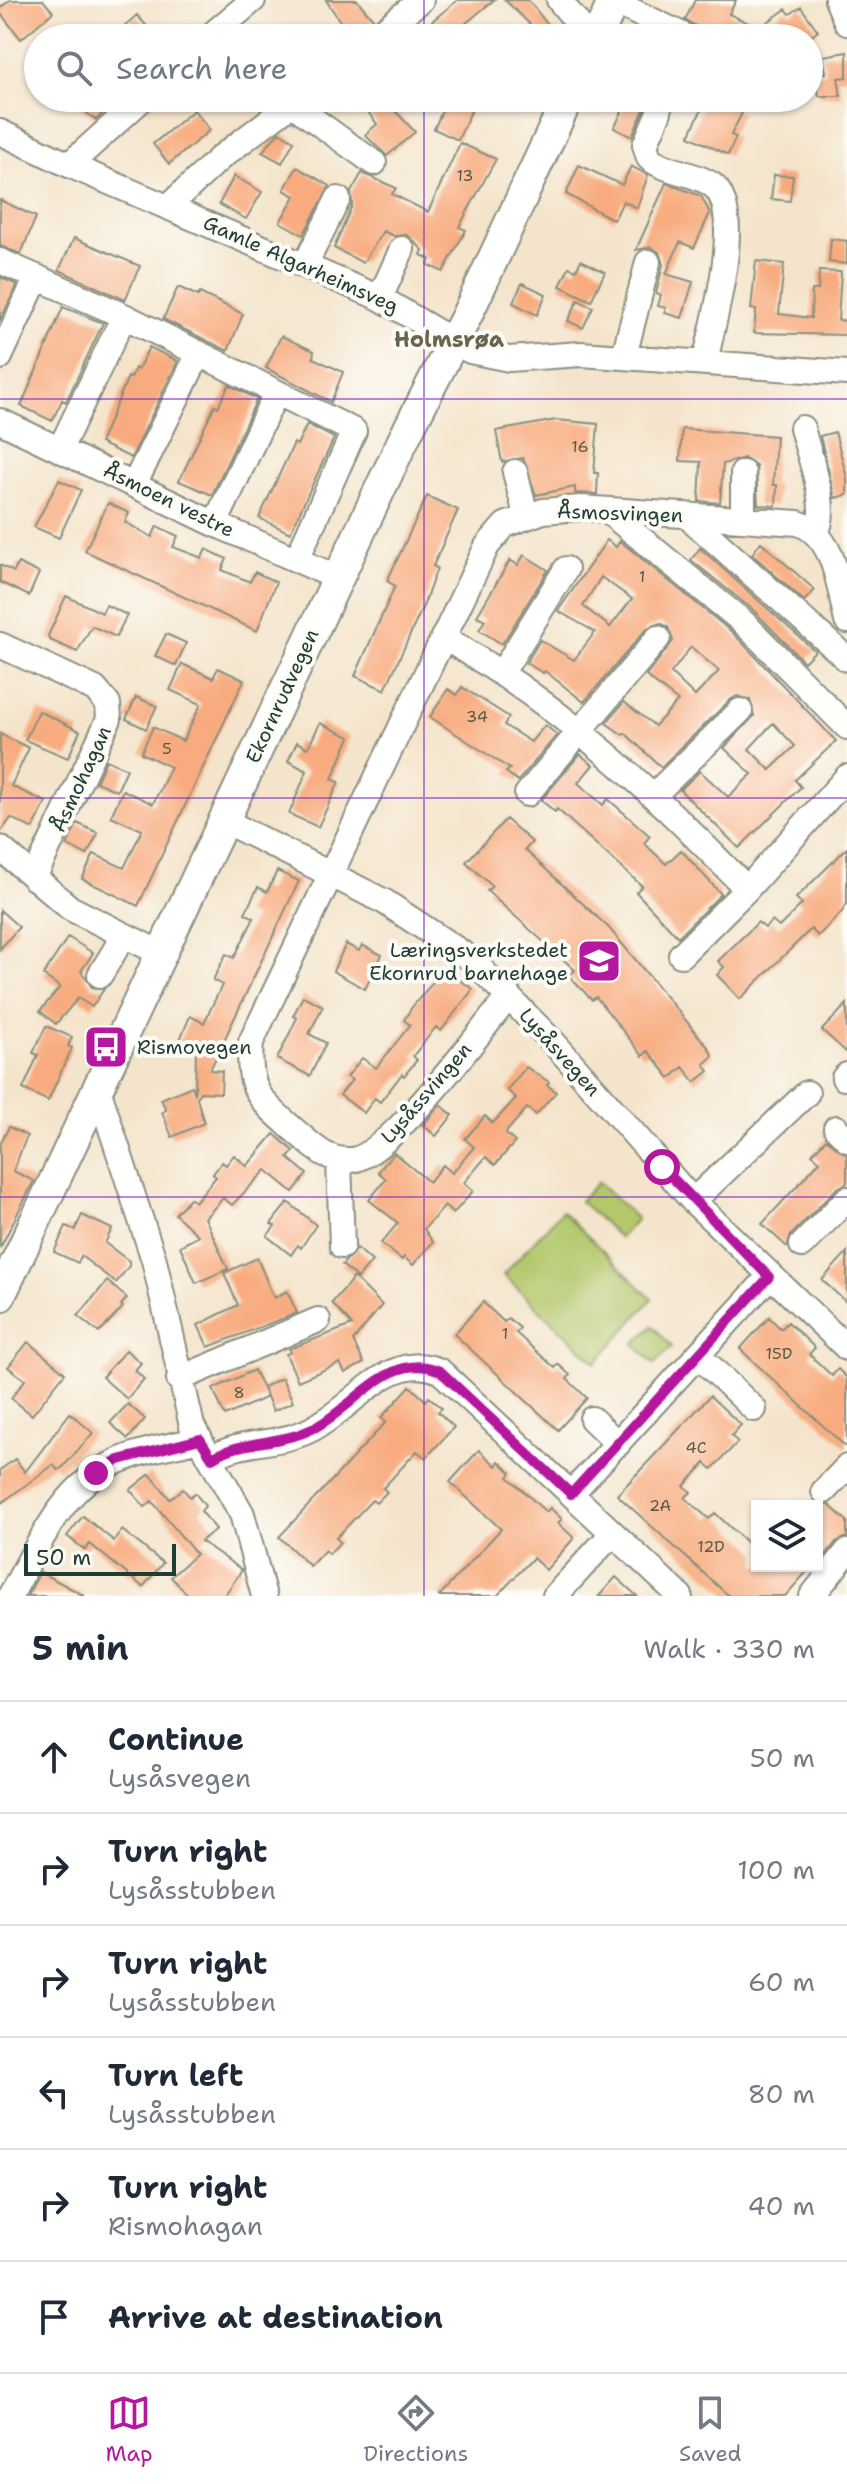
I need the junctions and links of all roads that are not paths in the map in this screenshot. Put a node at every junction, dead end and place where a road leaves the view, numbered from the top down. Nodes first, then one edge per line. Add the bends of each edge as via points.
1 (253, 0) edge
2 (421, 0) edge
3 (559, 0) edge
4 (837, 0) edge
5 (614, 1) edge
6 (847, 23) edge
7 (225, 24) edge
8 (391, 24) edge
9 (579, 24) edge
10 (603, 24) edge
11 (661, 24) edge
12 (128, 112) edge
13 (277, 112) edge
14 (310, 112) edge
15 (561, 112) edge
16 (659, 112) dead end
17 (0, 132) edge
18 (374, 163) dead end
19 (69, 165) junction
20 (338, 199) dead end
21 (169, 206) junction
22 (402, 249) dead end
23 (0, 261) edge
24 (648, 262) dead end
25 (305, 265) junction
26 (37, 277) junction
27 (380, 298) junction
28 (124, 316) junction
29 (453, 342) junction
30 (199, 353) junction
31 (624, 356) junction
32 (0, 357) edge
33 (705, 362) junction
34 (847, 373) edge
35 (276, 393) junction
36 (0, 421) edge
37 (802, 428) dead end
38 (60, 449) junction
39 (515, 472) dead end
40 (743, 473) dead end
41 (135, 483) junction
42 (606, 510) junction
43 (526, 515) junction
44 (686, 515) junction
45 (743, 518) junction
46 (215, 524) junction
47 (816, 532) junction
48 (297, 559) junction
49 (566, 569) dead end
50 (338, 578) junction
51 (847, 621) edge
52 (443, 637) junction
53 (658, 638) dead end
54 (0, 645) edge
55 (847, 659) edge
56 (503, 671) junction
57 (740, 711) dead end
58 (847, 727) edge
59 (581, 730) junction
60 (846, 784) edge
61 (527, 794) dead end
62 (655, 794) junction
63 (223, 820) junction
64 (0, 848) edge
65 (331, 874) junction
66 (34, 878) junction
67 (747, 889) junction
68 (123, 937) junction
69 (162, 954) junction
70 (681, 955) dead end
71 (100, 975) dead end
72 (509, 996) junction
73 (98, 1089) junction
74 (807, 1093) dead end
75 (339, 1160) junction
76 (847, 1199) edge
77 (693, 1201) junction
78 (802, 1245) dead end
79 (342, 1246) dead end
80 (769, 1277) junction
81 (0, 1296) edge
82 (318, 1320) dead end
83 (847, 1347) edge
84 (698, 1355) junction
85 (179, 1379) junction
86 (754, 1409) dead end
87 (592, 1419) dead end
88 (618, 1444) junction
89 (206, 1448) junction
90 (847, 1467) edge
91 (824, 1491) dead end
92 (571, 1494) junction
93 (612, 1534) junction
94 (847, 1552) edge
95 (10, 1596) edge
96 (264, 1596) edge
97 (555, 1596) edge
98 (680, 1596) edge
99 (812, 1596) edge

1 - 7 street
2 - 8 street
3 - 9 street
4 - 6 street
5 - 10 main road
5 - 11 street
12 - 19 street
13 - 21 street via 214,149
14 - 18 street
15 - 29 main road, Ekornrudvegen
16 - 33 street via 645,145 649,158 712,184 722,200 728,250
17 - 19 street, Gamle Algarheimsveg
19 - 21 street, Gamle Algarheimsveg
20 - 25 street
21 - 25 street, Gamle Algarheimsveg
22 - 27 street
23 - 26 street
24 - 31 street
25 - 27 street, Gamle Algarheimsveg
26 - 28 street
26 - 32 street
27 - 29 street, Gamle Algarheimsveg
28 - 30 street
28 - 38 street
29 - 31 street, Gamle Algarheimsveg via 509,359
29 - 50 main road, Ekornrudvegen
30 - 35 street
30 - 41 street
31 - 33 street, Gamle Algarheimsveg
33 - 34 street, Gamle Algarheimsveg
35 - 46 street
35 - 48 street via 354,431
36 - 38 street, Åsmoen vestre
37 - 47 street via 822,506
38 - 41 street, Åsmoen vestre
39 - 43 street
40 - 45 street
41 - 46 street, Åsmoen vestre
42 - 43 street, Åsmosvingen
42 - 44 street, Åsmosvingen
42 - 58 street via 743,622
43 - 52 street, Åsmosvingen via 492,537
44 - 45 street, Åsmosvingen
44 - 55 street
45 - 47 street, Åsmosvingen via 789,521
46 - 48 street, Åsmoen vestre
47 - 51 street via 828,552
48 - 50 street, Åsmoen vestre
49 - 56 street
50 - 63 main road, Ekornrudvegen
52 - 56 street
52 - 65 street, Åsmosvingen
53 - 59 street
54 - 66 street, Åsmohagan via 95,689 108,704 109,719
56 - 59 street
57 - 62 street
59 - 61 street
59 - 62 street
60 - 67 street
62 - 67 street
63 - 65 street, Lysåsvegen
63 - 69 main road, Ekornrudvegen
64 - 66 street
65 - 72 street, Lysåsvegen via 426,927 471,959
65 - 75 street via 251,1042 249,1064 258,1097 327,1157
66 - 68 street via 70,908
67 - 70 street
68 - 69 street
68 - 71 street
69 - 73 main road, Ekornrudvegen
72 - 75 street, Lysåssvingen via 383,1145 370,1156
72 - 77 street, Lysåsvegen
73 - 81 main road, Ekornrudvegen
73 - 85 street via 154,1260
74 - 77 street
75 - 79 street
76 - 78 street
77 - 80 street, Lysåsvegen
80 - 83 street, Lysåsvegen
80 - 84 street
82 - 85 street
84 - 86 street
84 - 88 street
85 - 89 street via 192,1426
87 - 88 street
88 - 92 street
89 - 92 street via 314,1429 390,1373 426,1365 440,1371
89 - 95 street via 119,1460 76,1488
89 - 96 street via 242,1514
90 - 91 street
92 - 93 street
93 - 97 street
93 - 98 street
94 - 99 street

